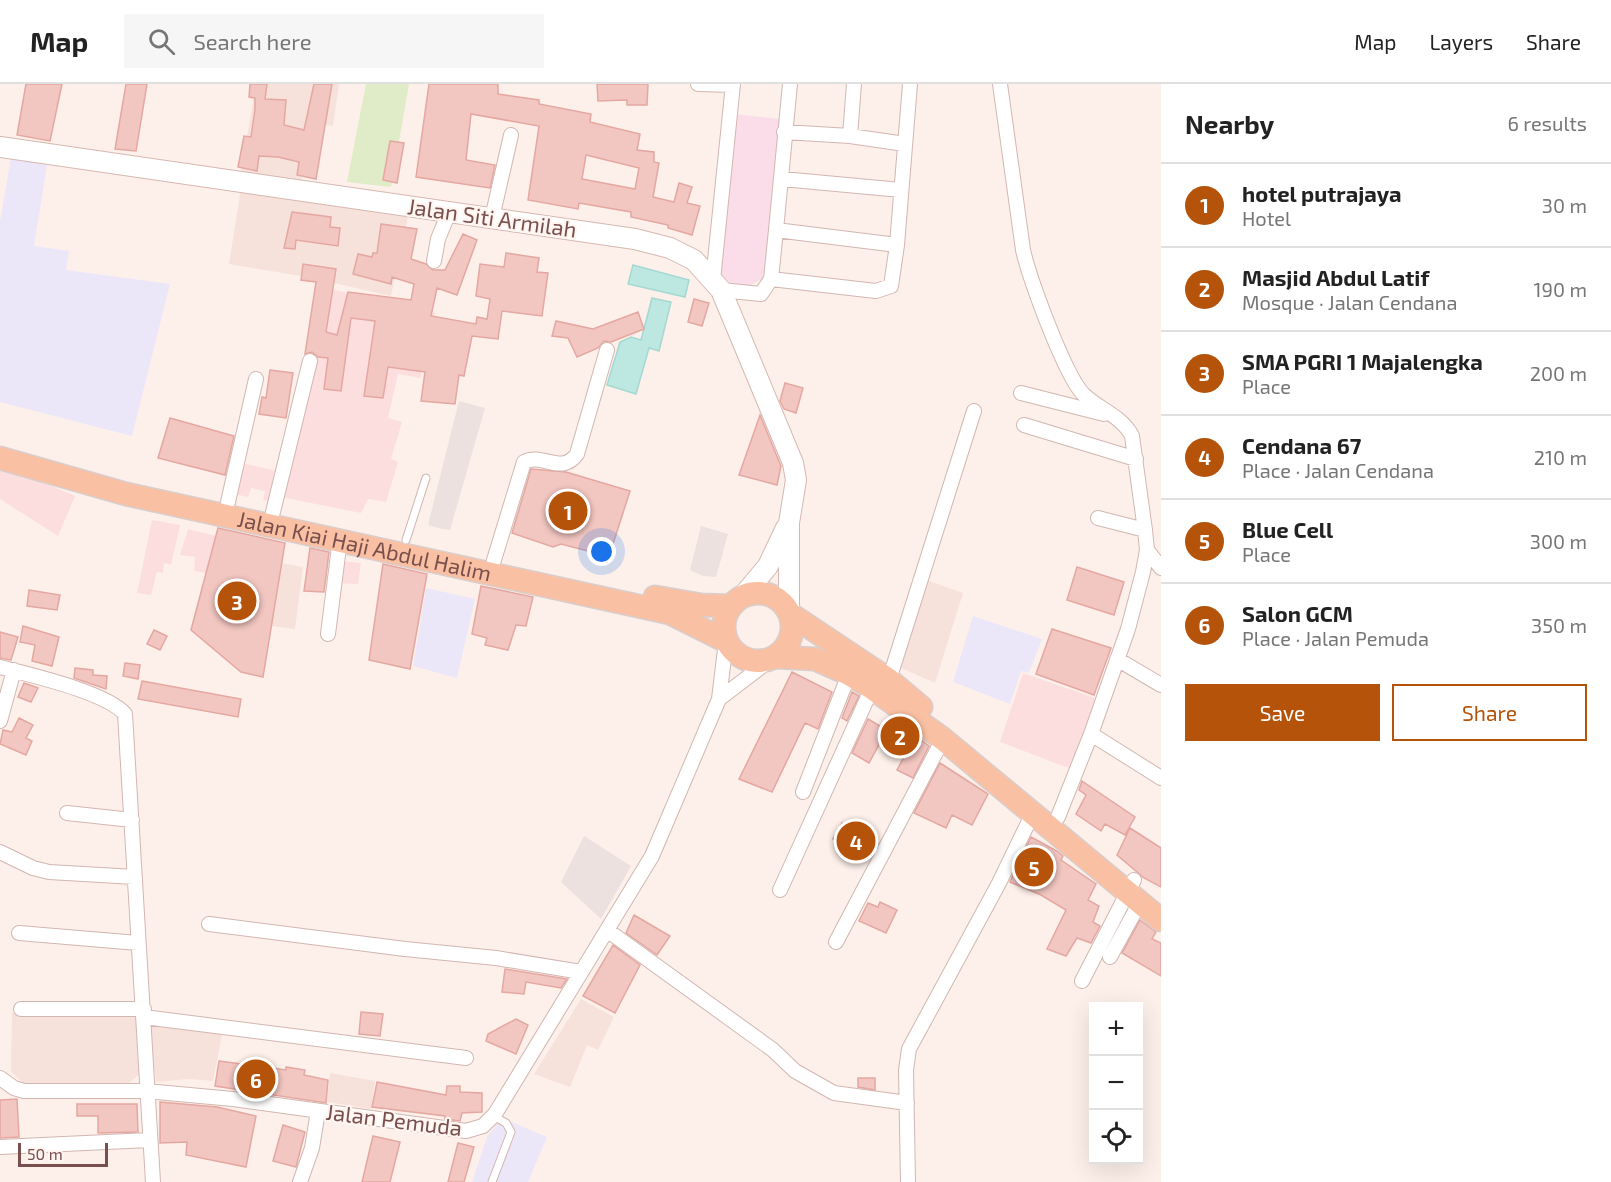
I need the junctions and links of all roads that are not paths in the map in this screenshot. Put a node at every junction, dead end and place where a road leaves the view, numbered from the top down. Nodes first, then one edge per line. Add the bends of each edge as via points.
1 (698, 84) edge
2 (789, 84) edge
3 (854, 84) edge
4 (910, 84) edge
5 (1000, 84) edge
6 (733, 85) edge
7 (784, 132) junction
8 (511, 135) dead end
9 (850, 136) junction
10 (905, 144) junction
11 (0, 147) edge
12 (782, 179) junction
13 (902, 190) junction
14 (449, 212) junction
15 (492, 218) junction
16 (776, 230) junction
17 (897, 246) junction
18 (434, 261) dead end
19 (771, 279) junction
20 (717, 285) junction
21 (607, 350) dead end
22 (310, 361) dead end
23 (256, 379) dead end
24 (1021, 393) dead end
25 (974, 411) dead end
26 (1112, 416) junction
27 (1024, 425) dead end
28 (0, 444) edge
29 (0, 458) edge
30 (1136, 459) junction
31 (426, 478) dead end
32 (228, 502) junction
33 (273, 512) junction
34 (1098, 518) dead end
35 (789, 524) junction
36 (1145, 530) junction
37 (340, 539) junction
38 (406, 540) junction
39 (1147, 550) junction
40 (494, 560) junction
41 (1161, 568) edge
42 (737, 601) junction
43 (790, 613) junction
44 (328, 634) dead end
45 (726, 641) junction
46 (1117, 658) junction
47 (773, 659) junction
48 (0, 666) edge
49 (14, 670) junction
50 (849, 674) junction
51 (880, 684) junction
52 (1161, 685) edge
53 (719, 699) junction
54 (0, 721) edge
55 (1091, 734) junction
56 (943, 739) junction
57 (1161, 778) edge
58 (803, 792) dead end
59 (67, 813) dead end
60 (1032, 815) junction
61 (1058, 817) junction
62 (132, 820) junction
63 (0, 852) edge
64 (135, 876) junction
65 (780, 890) dead end
66 (1140, 895) edge
67 (1161, 920) edge
68 (209, 924) dead end
69 (607, 930) junction
70 (19, 933) dead end
71 (836, 942) dead end
72 (138, 943) junction
73 (1110, 957) dead end
74 (581, 972) junction
75 (1082, 981) dead end
76 (21, 1009) dead end
77 (144, 1013) junction
78 (466, 1058) dead end
79 (0, 1078) edge
80 (146, 1091) junction
81 (907, 1103) junction
82 (318, 1111) junction
83 (493, 1116) junction
84 (149, 1140) junction
85 (0, 1147) edge
86 (153, 1182) edge
87 (300, 1182) edge
88 (492, 1182) edge
89 (908, 1182) edge

1 - 6 street
2 - 7 street
3 - 9 street
4 - 10 street
5 - 26 street via 1030,276 1072,380
6 - 20 street
7 - 9 street
7 - 12 street
8 - 15 street
9 - 10 street
10 - 13 street
11 - 14 main road, Jalan Siti Armilah
12 - 13 street
12 - 16 street
13 - 17 street
14 - 15 main road, Jalan Siti Armilah
14 - 18 street
15 - 20 main road, Jalan Siti Armilah via 670,248 694,260
16 - 17 street
16 - 19 street
17 - 19 street via 894,281 885,290
19 - 20 street via 761,294
20 - 35 main road, Jalan Siti Armilah via 793,463 796,480
21 - 40 street via 577,454 572,461 558,465 536,459 524,462
22 - 33 street
23 - 32 street
24 - 26 street
25 - 51 street
26 - 30 street via 1128,429
27 - 30 street
28 - 32 main road, Jalan Kiai Haji Abdul Halim via 129,480
29 - 37 main road, Jalan Kiai Haji Abdul Halim via 126,494
30 - 36 street
31 - 38 lane
32 - 33 main road, Jalan Kiai Haji Abdul Halim
33 - 38 main road, Jalan Kiai Haji Abdul Halim
34 - 36 street
35 - 42 main road via 768,566
35 - 43 main road
36 - 39 street
37 - 44 street
37 - 45 main road, Jalan Kiai Haji Abdul Halim via 669,613
38 - 40 main road, Jalan Kiai Haji Abdul Halim
39 - 41 street
39 - 46 street via 1128,630
40 - 42 main road, Jalan Kiai Haji Abdul Halim via 674,601
42 - 43 main road via 756,593 769,595
42 - 45 main road via 723,624
43 - 47 main road via 793,630 788,645
43 - 51 main road
45 - 47 main road via 736,655 752,662
45 - 53 street
46 - 52 street
46 - 55 street
47 - 50 main road via 815,659
47 - 53 street
48 - 49 street
49 - 54 street
49 - 62 street via 94,696 118,706 125,714
50 - 51 main road
50 - 58 street
51 - 56 main road
51 - 61 main road
51 - 65 street
53 - 69 street, Jalan Pemuda via 652,856
55 - 57 street
55 - 61 street
56 - 60 main road
56 - 71 street
59 - 62 street
60 - 66 main road
60 - 81 street via 909,1049
61 - 66 main road
62 - 64 street
63 - 64 street via 49,872
64 - 72 street
66 - 67 main road
66 - 73 street
66 - 75 street
68 - 74 street via 496,958
69 - 74 street, Jalan Pemuda
69 - 81 street via 773,1050 795,1071 834,1093
70 - 72 street
72 - 77 street
74 - 83 street, Jalan Pemuda
76 - 77 street
77 - 78 street
77 - 80 street
79 - 80 street, Jalan Pemuda via 24,1091
80 - 82 street, Jalan Pemuda
80 - 84 street
81 - 89 street
82 - 83 street, Jalan Pemuda via 466,1131 483,1126
82 - 87 street via 312,1148
83 - 88 lane via 506,1123 511,1132
84 - 85 street
84 - 86 street

